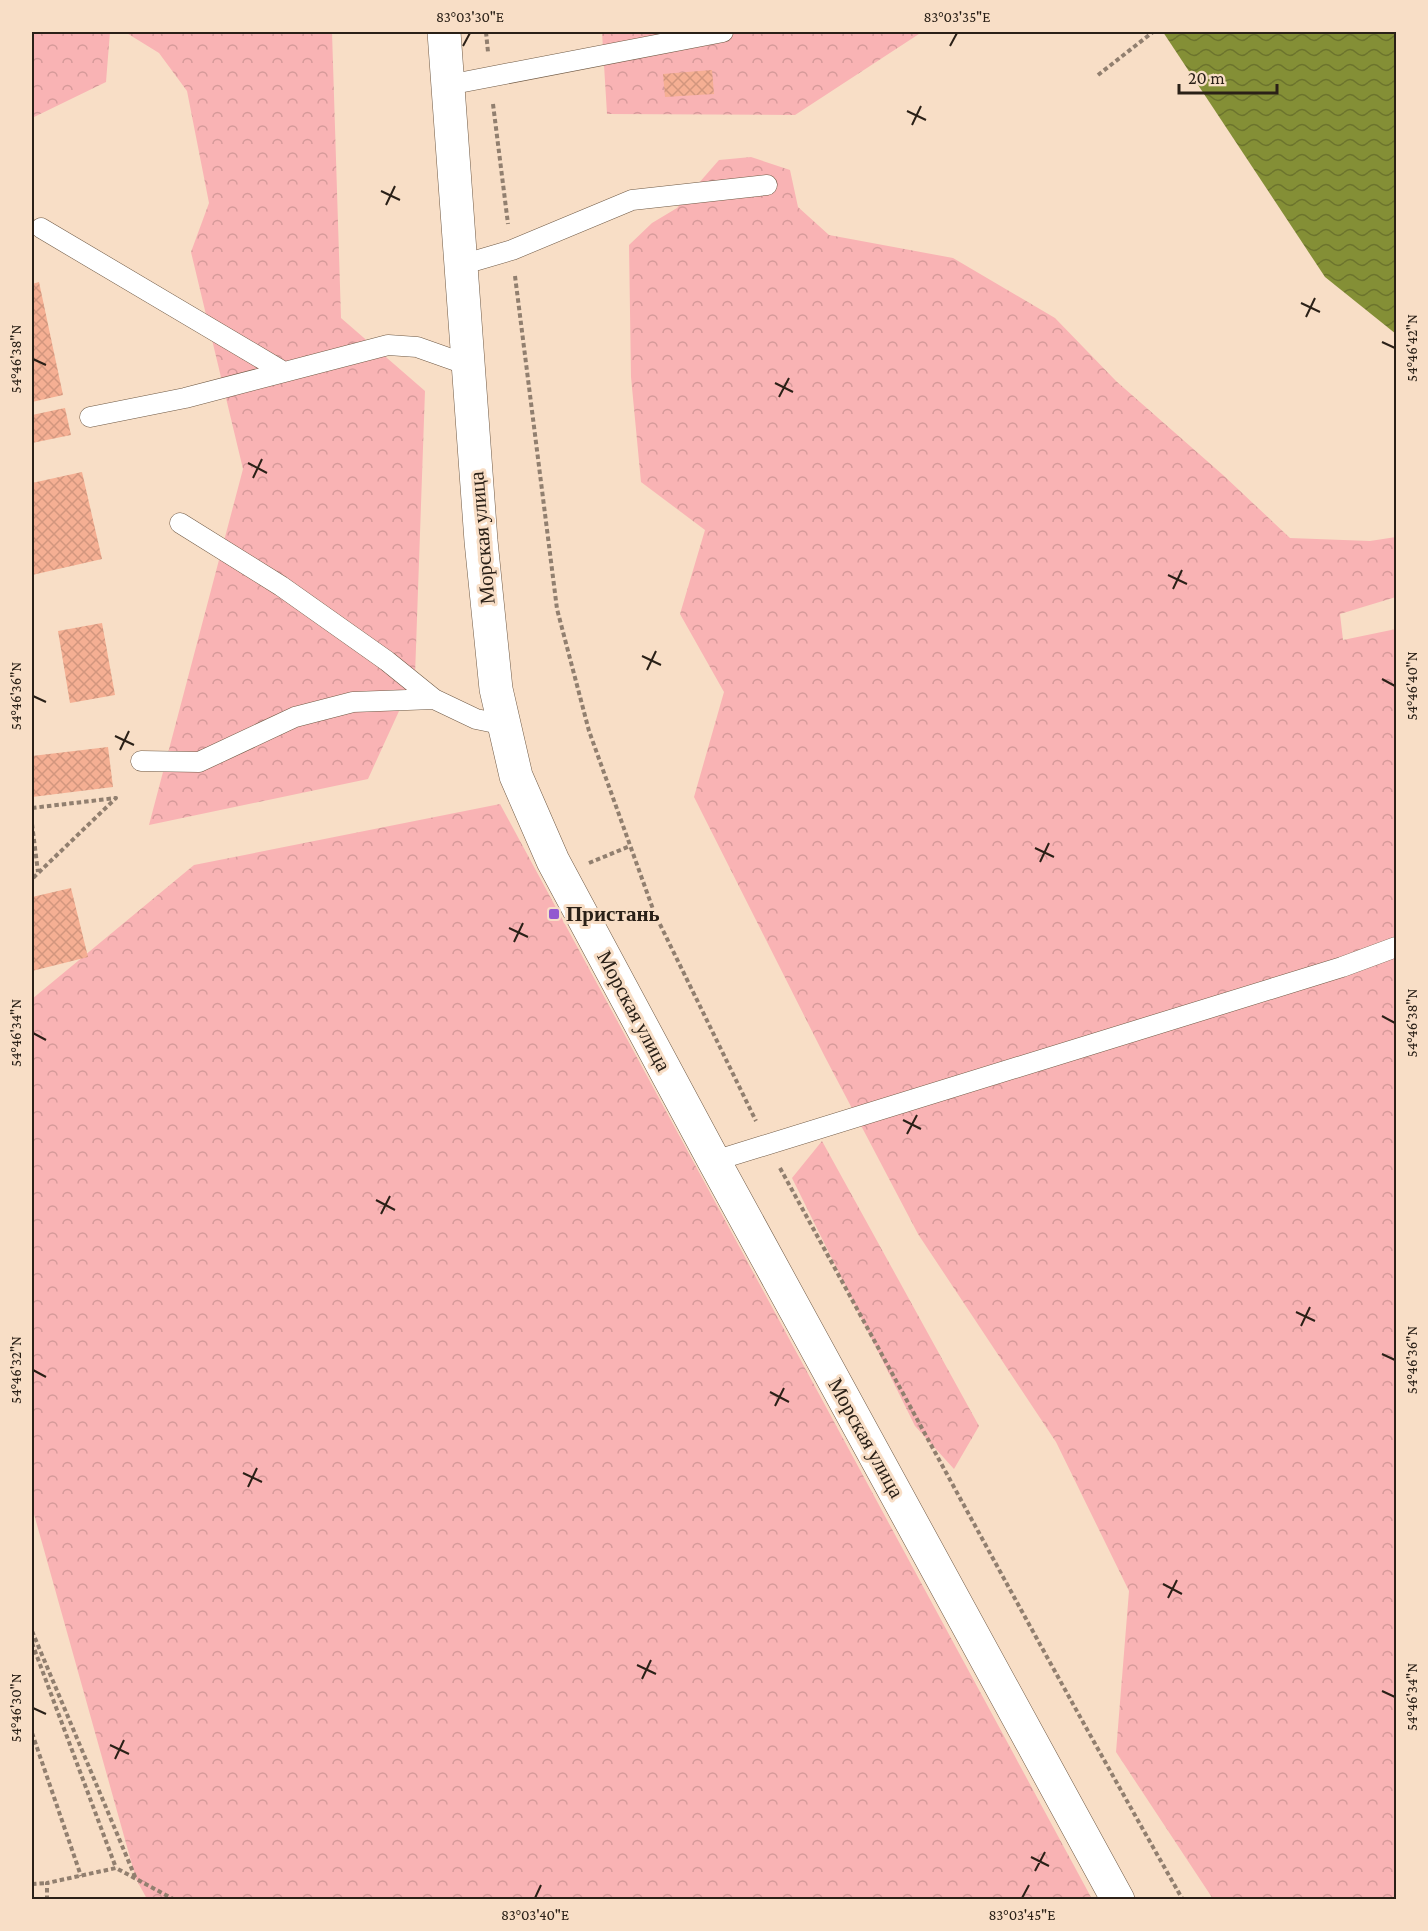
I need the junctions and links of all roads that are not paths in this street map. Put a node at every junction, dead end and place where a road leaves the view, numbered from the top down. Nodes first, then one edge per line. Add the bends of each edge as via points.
1 (444, 32) edge
2 (723, 32) edge
3 (448, 85) junction
4 (767, 185) dead end
5 (40, 228) dead end
6 (461, 265) junction
7 (468, 365) junction
8 (284, 372) junction
9 (90, 417) dead end
10 (180, 523) dead end
11 (434, 699) junction
12 (505, 725) junction
13 (141, 761) dead end
14 (1396, 947) edge
15 (714, 1161) junction
16 (1118, 1899) edge

1 - 3 street, Морская улица
2 - 3 lane
3 - 6 street, Морская улица
4 - 6 lane via 632,200 512,250
5 - 8 lane
6 - 7 street, Морская улица
7 - 8 lane via 417,347 388,345
7 - 12 street, Морская улица via 496,689
8 - 9 lane
10 - 11 lane via 281,586
11 - 12 lane via 476,719
11 - 13 lane via 353,702 295,717 199,762
12 - 15 street, Морская улица via 516,776 554,861
14 - 15 lane
15 - 16 street, Морская улица

